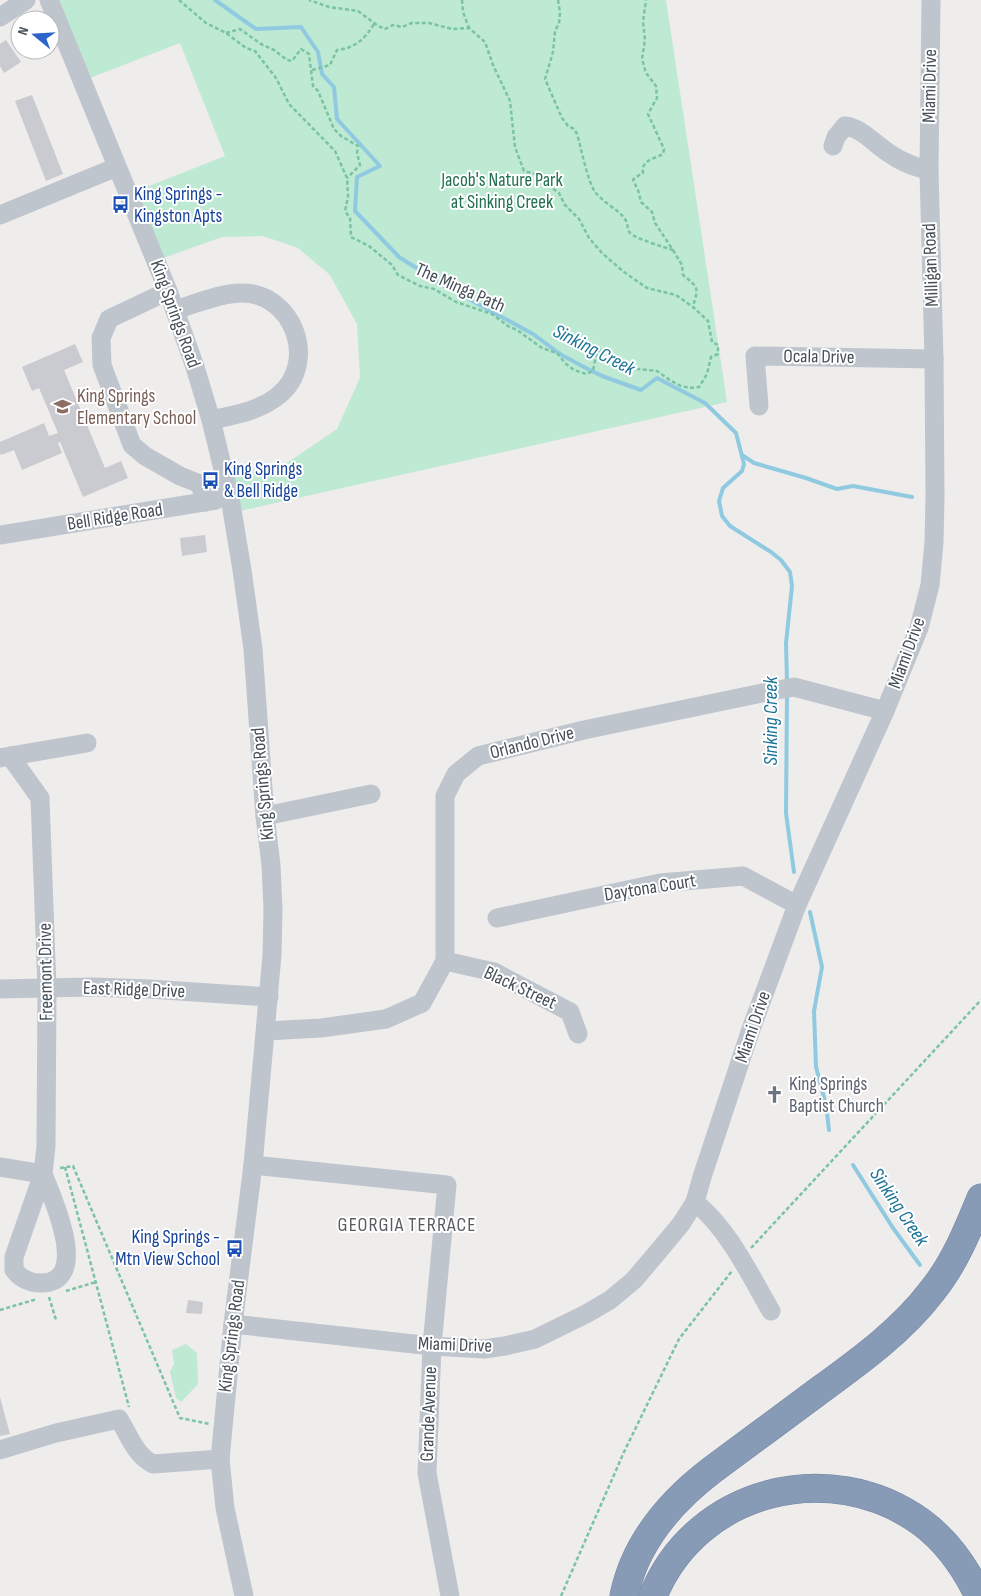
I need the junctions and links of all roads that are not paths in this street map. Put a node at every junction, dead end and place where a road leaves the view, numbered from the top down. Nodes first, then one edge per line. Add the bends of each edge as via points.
1 (26, 0) edge
2 (49, 0) edge
3 (931, 0) edge
4 (0, 17) edge
5 (833, 146) dead end
6 (117, 167) junction
7 (929, 171) junction
8 (0, 215) edge
9 (168, 291) junction
10 (175, 310) junction
11 (934, 359) junction
12 (759, 406) dead end
13 (211, 420) junction
14 (230, 498) junction
15 (205, 502) junction
16 (0, 535) edge
17 (885, 711) junction
18 (87, 743) dead end
19 (5, 757) edge
20 (371, 794) dead end
21 (265, 816) junction
22 (797, 905) junction
23 (497, 918) dead end
24 (445, 961) junction
25 (47, 988) junction
26 (0, 989) edge
27 (268, 998) junction
28 (266, 1031) junction
29 (578, 1034) dead end
30 (253, 1165) junction
31 (0, 1167) edge
32 (43, 1172) junction
33 (981, 1198) edge
34 (695, 1202) junction
35 (771, 1310) dead end
36 (233, 1324) junction
37 (432, 1346) junction
38 (0, 1450) edge
39 (220, 1459) junction
40 (244, 1596) edge
41 (450, 1596) edge
42 (624, 1596) edge
43 (653, 1596) edge
44 (979, 1596) edge

1 - 4 street
2 - 6 street, King Springs Road
3 - 7 street, Miami Drive
5 - 7 street via 836,136 845,126 853,127 891,155
6 - 8 street
6 - 9 street, King Springs Road
7 - 11 street, Milligan Road
9 - 10 street, King Springs Road
9 - 15 street via 109,319 101,338 102,365 132,445 145,456 200,484
10 - 13 street, King Springs Road
10 - 13 street via 242,292 266,299 286,314 294,326 299,354 290,383 280,394 259,407
11 - 12 street, Ocala Drive via 755,356
11 - 17 street, Miami Drive via 934,542 930,585 919,628
13 - 14 street, King Springs Road
14 - 15 street, Bell Ridge Road
14 - 21 street, King Springs Road via 253,649
15 - 16 street, Bell Ridge Road
17 - 22 street, Miami Drive
17 - 24 street, Orlando Drive via 794,687 584,730 478,756 456,774 445,796
18 - 19 street
19 - 25 street, Freemont Drive via 40,798
20 - 21 street
21 - 27 street, King Springs Road via 273,909
22 - 23 street, Daytona Court via 743,876 660,883
22 - 34 street, Miami Drive via 751,1029
24 - 28 street, Orlando Drive via 422,1003 386,1019
24 - 29 street, Black Street via 494,972 570,1012
25 - 26 street, East Ridge Drive
25 - 27 street, East Ridge Drive via 149,989
25 - 32 street, Freemont Drive
27 - 28 street, King Springs Road
28 - 30 street, King Springs Road
30 - 36 street, King Springs Road
30 - 37 street, Grande Avenue via 447,1185
31 - 32 street
32 - 32 street, Freemont Drive via 14,1257 14,1270 24,1280 37,1283 56,1279 65,1268 67,1251
33 - 42 highway via 948,1269 918,1308 858,1363 673,1503 643,1544
34 - 35 street via 718,1225
34 - 37 street, Miami Drive via 681,1224 634,1280 586,1314 535,1339 505,1346 484,1349
36 - 37 street, Miami Drive
36 - 39 street, King Springs Road
37 - 41 street, Grande Avenue via 427,1473
38 - 39 street via 119,1419 138,1454 153,1464
39 - 40 street, King Springs Road via 225,1508
43 - 44 highway via 668,1566 680,1551 714,1520 748,1501 786,1490 807,1488 847,1490 873,1497 907,1513 955,1555

